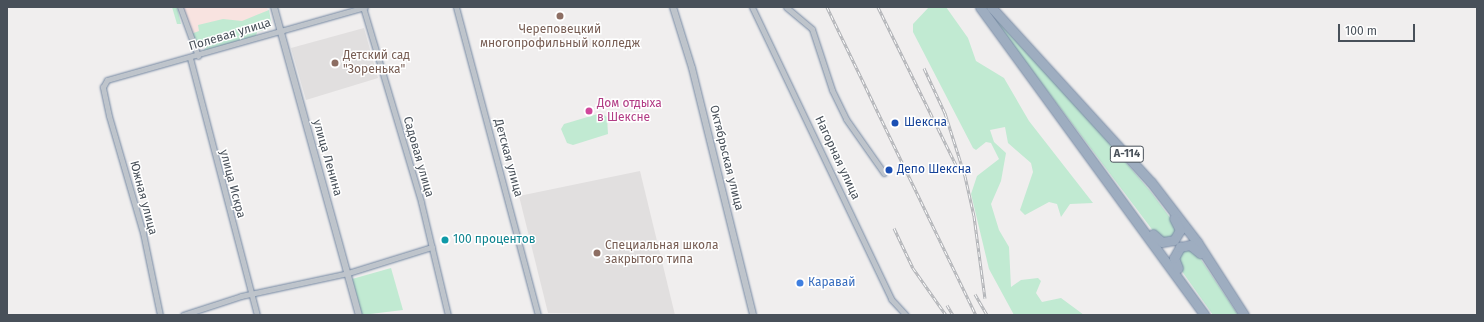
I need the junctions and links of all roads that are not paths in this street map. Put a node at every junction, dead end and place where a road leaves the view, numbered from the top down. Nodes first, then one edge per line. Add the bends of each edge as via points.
1 (180, 7) edge
2 (274, 7) edge
3 (364, 7) edge
4 (456, 7) edge
5 (673, 7) edge
6 (752, 7) edge
7 (786, 7) edge
8 (980, 7) edge
9 (991, 7) edge
10 (279, 30) junction
11 (198, 56) junction
12 (190, 58) junction
13 (103, 87) joint
14 (1078, 102) junction
15 (1088, 154) junction
16 (884, 173) dead end
17 (432, 247) junction
18 (348, 273) junction
19 (252, 295) junction
20 (160, 315) edge
21 (183, 315) edge
22 (256, 315) edge
23 (359, 315) edge
24 (448, 315) edge
25 (538, 315) edge
26 (753, 315) edge
27 (906, 315) edge
28 (1205, 315) edge
29 (1210, 315) edge
30 (1240, 315) edge
31 (1244, 315) edge

1 - 11 street
2 - 10 street, улица Ленина
3 - 10 street, Полевая улица
3 - 17 street, Садовая улица
4 - 25 street, Детская улица
5 - 26 street, Октябрьская улица via 692,68
6 - 27 street, Нагорная улица via 891,299
7 - 16 street via 812,29 844,114
8 - 15 highway, А-114
9 - 14 highway, А-114
10 - 11 street, Полевая улица
10 - 18 street, улица Ленина
11 - 12 street, Полевая улица
12 - 13 street, Полевая улица via 112,78
12 - 19 street, улица Искра
13 - 20 street, Южная улица via 143,233
14 - 15 highway, А-114 via 1176,220 1180,230 1176,239 1166,243 1158,240
14 - 31 highway, А-114 via 1168,203
15 - 28 highway, А-114
17 - 18 street
17 - 24 street, Садовая улица
18 - 19 street
18 - 23 street, улица Ленина
19 - 21 street
19 - 22 street, улица Искра
29 - 30 highway via 1174,261 1176,251 1185,245 1199,251

